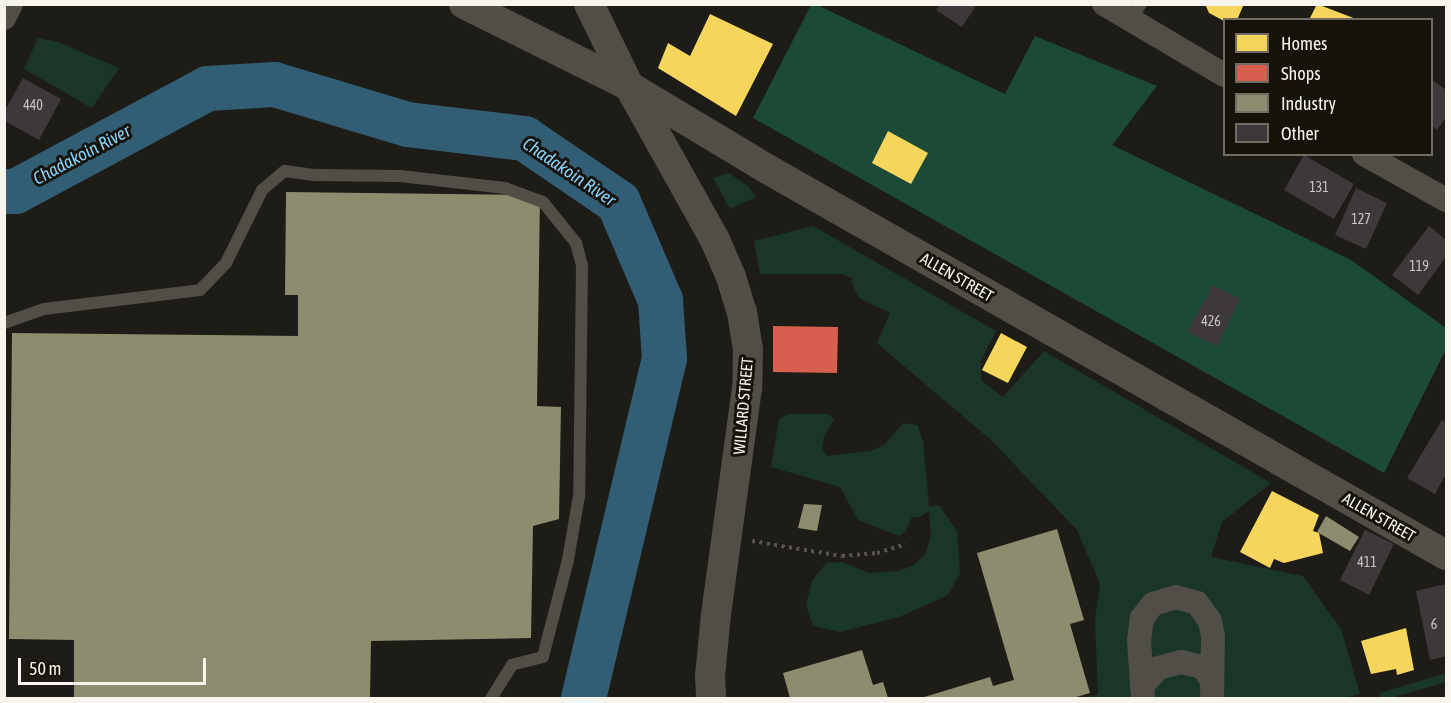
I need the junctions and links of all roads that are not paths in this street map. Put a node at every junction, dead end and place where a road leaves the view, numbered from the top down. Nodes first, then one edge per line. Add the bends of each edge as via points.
1 (11, 4) edge
2 (464, 4) edge
3 (589, 4) edge
4 (1104, 4) edge
5 (1136, 12) edge
6 (4, 18) edge
7 (1223, 74) edge
8 (629, 86) junction
9 (1368, 156) edge
10 (1446, 200) edge
11 (4, 323) edge
12 (1446, 555) edge
13 (1212, 690) edge
14 (1143, 692) edge
15 (491, 699) edge
16 (711, 699) edge

1 - 6 street
2 - 8 street, ALLEN STREET
3 - 8 street, WILLARD STREET
4 - 5 street
5 - 7 street
8 - 12 street, ALLEN STREET via 769,170
8 - 16 street, WILLARD STREET via 715,240 742,312 748,349 747,388 715,624
9 - 10 street
11 - 15 lane via 44,309 200,290 226,263 262,190 285,171 400,176 505,188 543,202 576,243 582,265 579,496 568,560 543,657 512,665
13 - 14 street via 1203,667 1181,662 1158,668
13 - 14 street via 1210,621 1197,603 1176,597 1153,604 1142,618 1139,641

